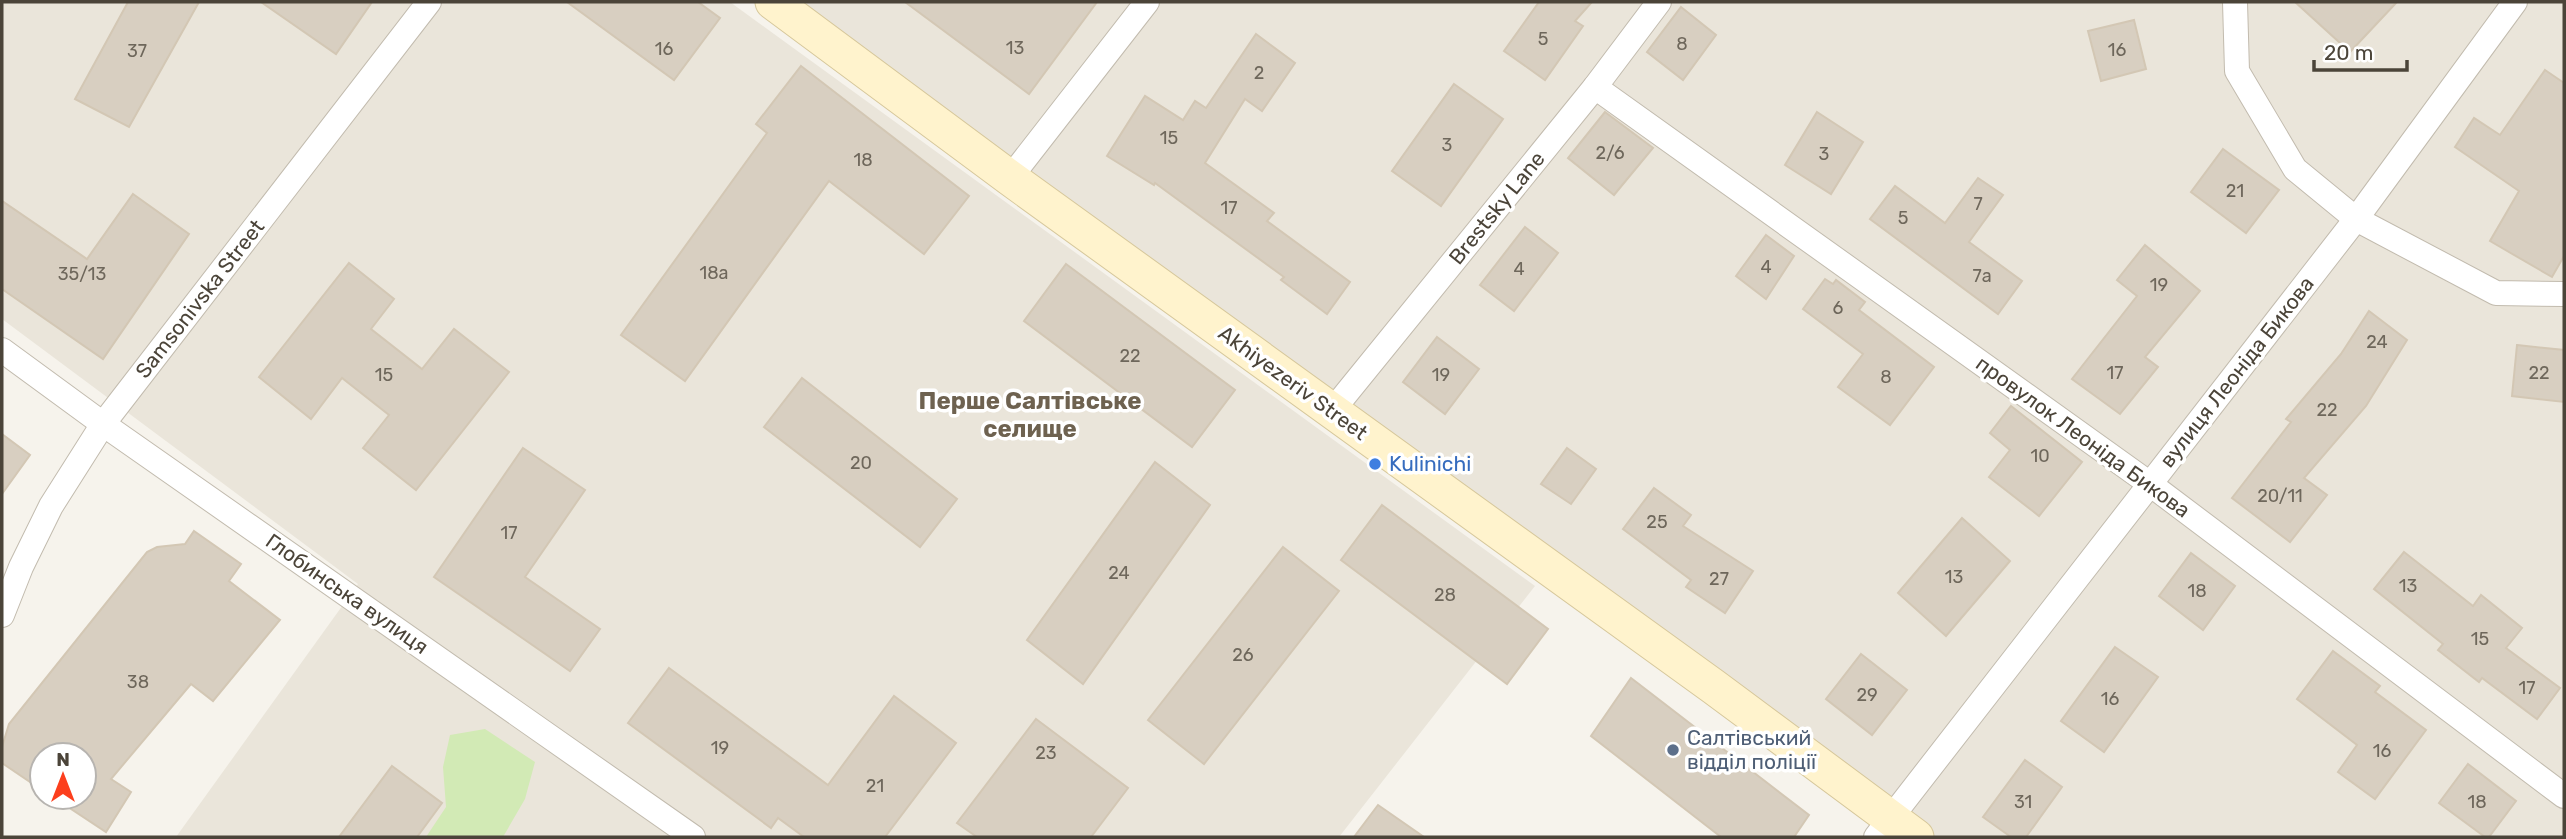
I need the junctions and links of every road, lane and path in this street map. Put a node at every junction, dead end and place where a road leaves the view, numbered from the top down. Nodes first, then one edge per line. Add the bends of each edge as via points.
1 (429, 2) edge
2 (773, 2) edge
3 (1147, 2) edge
4 (1659, 2) edge
5 (2235, 2) edge
6 (2515, 2) edge
7 (1595, 87) junction
8 (1010, 178) junction
9 (2356, 219) junction
10 (2564, 294) edge
11 (2, 349) edge
12 (1332, 411) junction
13 (103, 424) junction
14 (2150, 484) junction
15 (2, 615) edge
16 (2564, 796) edge
17 (1894, 831) edge
18 (693, 837) edge

1 - 13 street, Samsonivska Street
2 - 8 main road, Akhiyezeriv Street
3 - 8 street
4 - 7 street, Brestsky Lane
5 - 9 street via 2237,71 2295,170
6 - 9 street, вулиця Леоніда Бикова
7 - 12 street, Brestsky Lane
7 - 14 street, провулок Леоніда Бикова
8 - 12 main road, Akhiyezeriv Street
9 - 10 street via 2496,293
9 - 14 street, вулиця Леоніда Бикова
11 - 13 street, Глобинська вулиця
12 - 17 main road, Akhiyezeriv Street via 1714,687
13 - 15 street, Samsonivska Street via 51,506
13 - 18 street, Глобинська вулиця
14 - 16 street, провулок Леоніда Бикова
14 - 17 street, вулиця Леоніда Бикова

